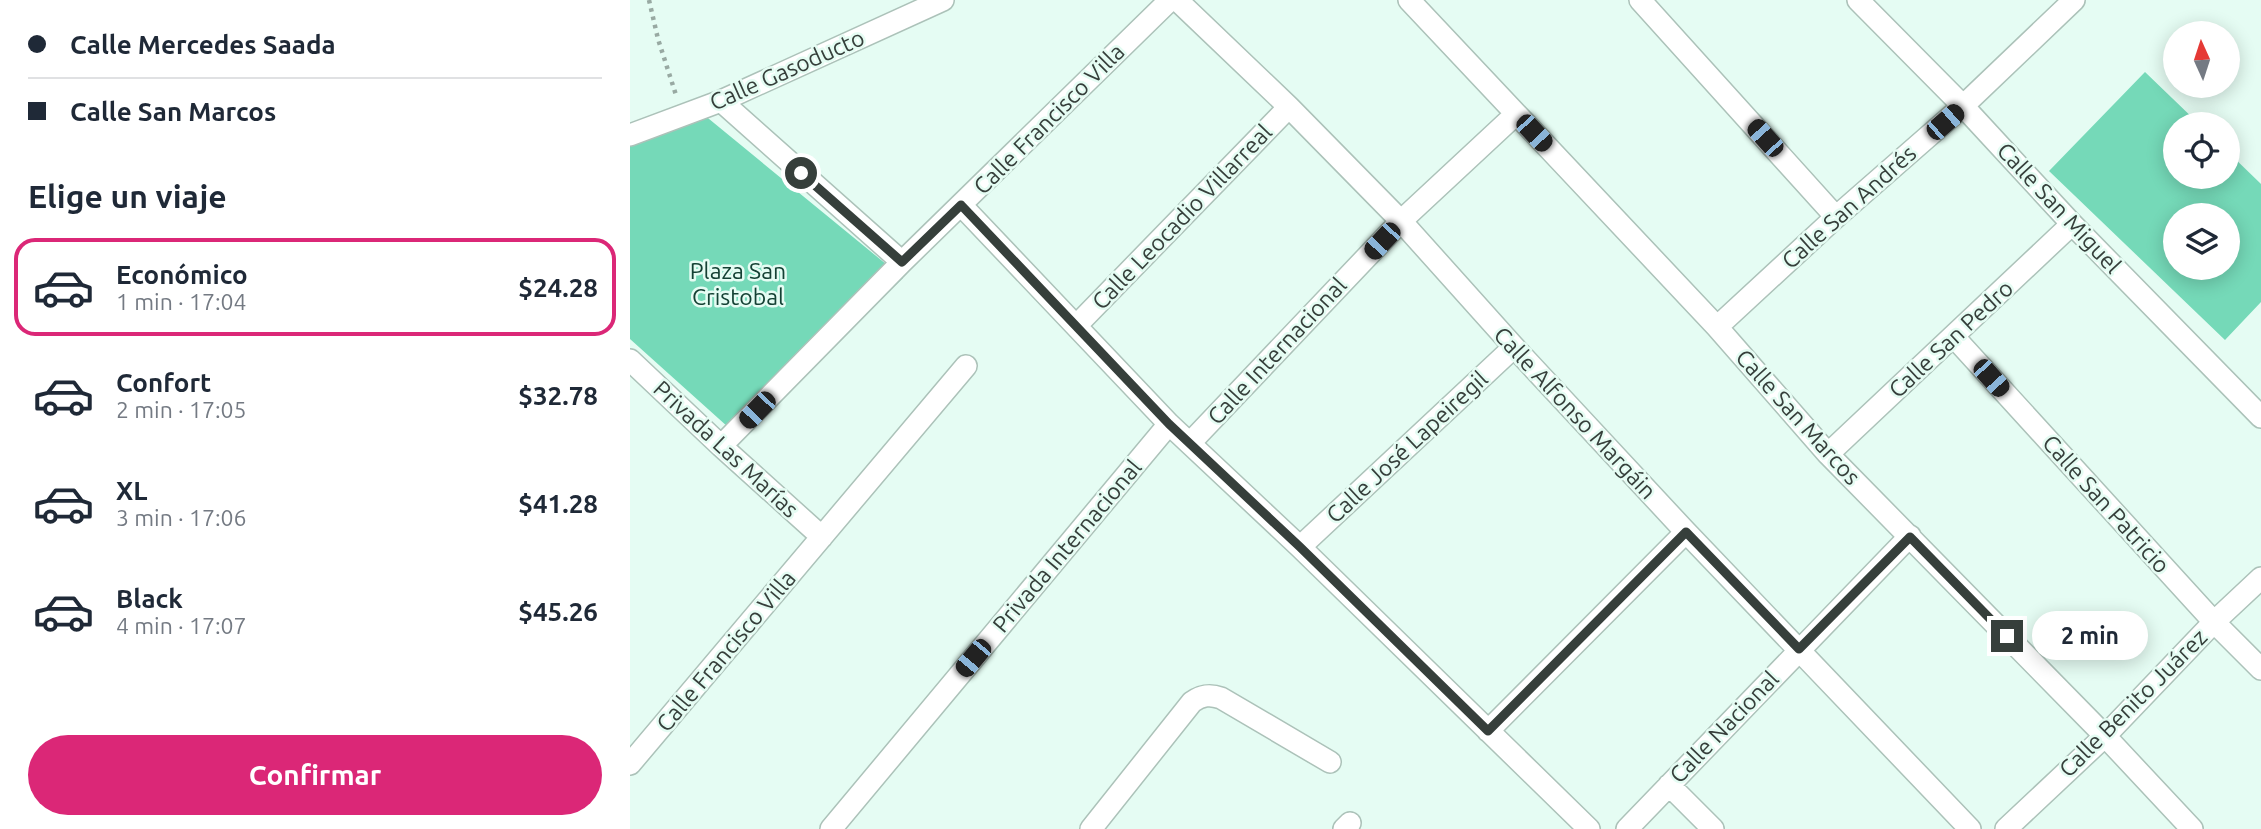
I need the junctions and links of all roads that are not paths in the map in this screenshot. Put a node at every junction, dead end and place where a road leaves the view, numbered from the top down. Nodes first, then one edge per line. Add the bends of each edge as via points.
1 (943, 0) edge
2 (1170, 0) edge
3 (1177, 0) edge
4 (1409, 0) edge
5 (1640, 0) edge
6 (1858, 0) edge
7 (2074, 0) edge
8 (721, 101) junction
9 (1963, 106) junction
10 (1289, 107) junction
11 (1516, 114) junction
12 (630, 135) edge
13 (961, 205) junction
14 (1836, 216) junction
15 (1401, 221) junction
16 (2072, 224) junction
17 (902, 262) junction
18 (1076, 326) junction
19 (1717, 327) junction
20 (1954, 337) junction
21 (1514, 347) junction
22 (630, 360) edge
23 (966, 366) dead end
24 (2261, 417) edge
25 (1169, 424) junction
26 (1191, 443) junction
27 (721, 446) junction
28 (1828, 454) junction
29 (1686, 532) junction
30 (822, 537) junction
31 (1910, 537) junction
32 (1300, 547) junction
33 (2261, 578) edge
34 (2214, 621) junction
35 (1799, 649) junction
36 (2261, 669) edge
37 (1488, 731) junction
38 (2105, 736) junction
39 (1330, 762) dead end
40 (630, 764) edge
41 (1669, 785) junction
42 (831, 829) edge
43 (1091, 829) edge
44 (1589, 829) edge
45 (1627, 829) edge
46 (1713, 829) edge
47 (1970, 829) edge
48 (2006, 829) edge
49 (2192, 829) edge

1 - 8 street, Calle Gasoducto
2 - 13 street, Calle Francisco Villa
3 - 10 street, Calle Alfonso Margáin
4 - 11 street, Calle San Marcos
5 - 14 street
6 - 9 street, Calle San Miguel
7 - 9 street, Calle San Andrés
8 - 12 street, Calle Gasoducto
8 - 17 street
9 - 14 street, Calle San Andrés
9 - 16 street, Calle San Miguel
10 - 15 street, Calle Alfonso Margáin
10 - 18 street, Calle Leocadio Villarreal
11 - 15 street, Calle Internacional
11 - 19 street, Calle San Marcos
13 - 17 street, Calle Francisco Villa
13 - 18 street
14 - 19 street, Calle San Andrés
15 - 21 street, Calle Alfonso Margáin
15 - 26 street, Calle Internacional
16 - 20 street, Calle San Pedro
16 - 24 street, Calle San Miguel
17 - 27 street, Calle Francisco Villa
18 - 25 street
19 - 28 street, Calle San Marcos
20 - 28 street, Calle San Pedro
20 - 34 street, Calle San Patricio
21 - 29 street, Calle Alfonso Margáin
21 - 32 street, Calle José Lapeiregil
22 - 27 street, Privada Las Marías
23 - 30 street, Calle Francisco Villa
25 - 26 street
25 - 42 street, Privada Internacional
26 - 32 street
27 - 30 street, Privada Las Marías
28 - 31 street, Calle San Marcos
29 - 35 street, Calle Alfonso Margáin
29 - 37 street
30 - 40 street, Calle Francisco Villa
31 - 35 street, Calle Nacional
31 - 38 street, Calle San Marcos
32 - 37 street
33 - 34 street, Calle Benito Juárez
34 - 36 street, Calle San Patricio
34 - 38 street, Calle Benito Juárez
35 - 41 street, Calle Nacional
35 - 47 street, Calle Alfonso Margáin
37 - 44 street
38 - 48 street, Calle Benito Juárez
38 - 49 street, Calle San Marcos
39 - 43 street via 1221,698 1199,697
41 - 45 street, Calle Nacional
41 - 46 street

